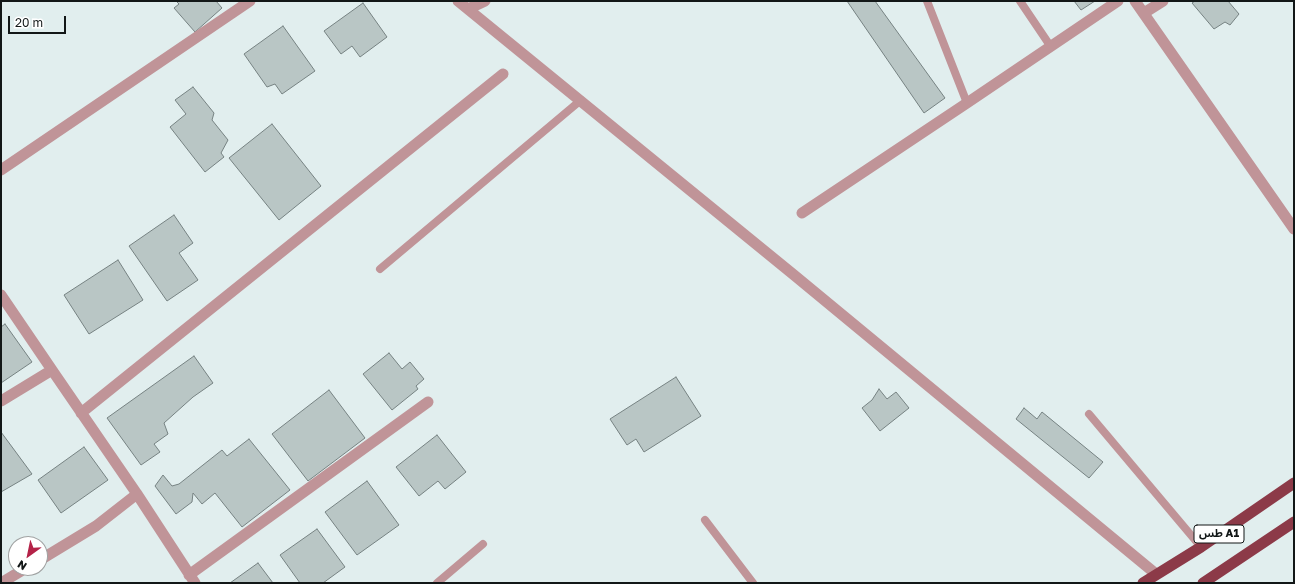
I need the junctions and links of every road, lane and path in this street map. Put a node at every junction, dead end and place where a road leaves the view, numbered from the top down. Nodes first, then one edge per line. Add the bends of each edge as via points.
1 (250, 1) edge
2 (458, 1) edge
3 (485, 1) edge
4 (927, 1) edge
5 (1020, 1) edge
6 (1118, 1) edge
7 (1135, 1) edge
8 (1163, 1) edge
9 (468, 9) junction
10 (1144, 13) junction
11 (1050, 47) junction
12 (503, 74) dead end
13 (581, 100) junction
14 (968, 104) junction
15 (1, 170) edge
16 (802, 213) dead end
17 (1294, 229) edge
18 (380, 269) dead end
19 (1, 295) edge
20 (52, 370) junction
21 (1, 401) edge
22 (428, 402) dead end
23 (81, 413) junction
24 (1089, 414) dead end
25 (1294, 483) edge
26 (137, 494) junction
27 (705, 520) dead end
28 (1294, 522) edge
29 (482, 544) dead end
30 (1201, 547) junction
31 (48, 555) edge
32 (1156, 574) junction
33 (13, 576) edge
34 (192, 579) edge
35 (1, 583) edge
36 (437, 583) edge
37 (753, 583) edge
38 (1143, 583) edge
39 (1203, 583) edge

1 - 15 street
2 - 9 street
3 - 9 street
4 - 14 lane
5 - 11 lane
6 - 11 street
7 - 10 street
8 - 10 street
9 - 13 street
10 - 17 street
11 - 14 street
12 - 23 street
13 - 18 lane
13 - 32 street
14 - 16 street
19 - 20 street
20 - 21 street
20 - 23 street
22 - 34 street
23 - 26 street
24 - 30 lane
25 - 30 highway, طس A1
26 - 31 street via 96,526
26 - 34 street
27 - 37 lane
28 - 39 highway, طس A1
29 - 36 lane
30 - 32 highway, طس A1
32 - 38 highway, طس A1
33 - 35 street

